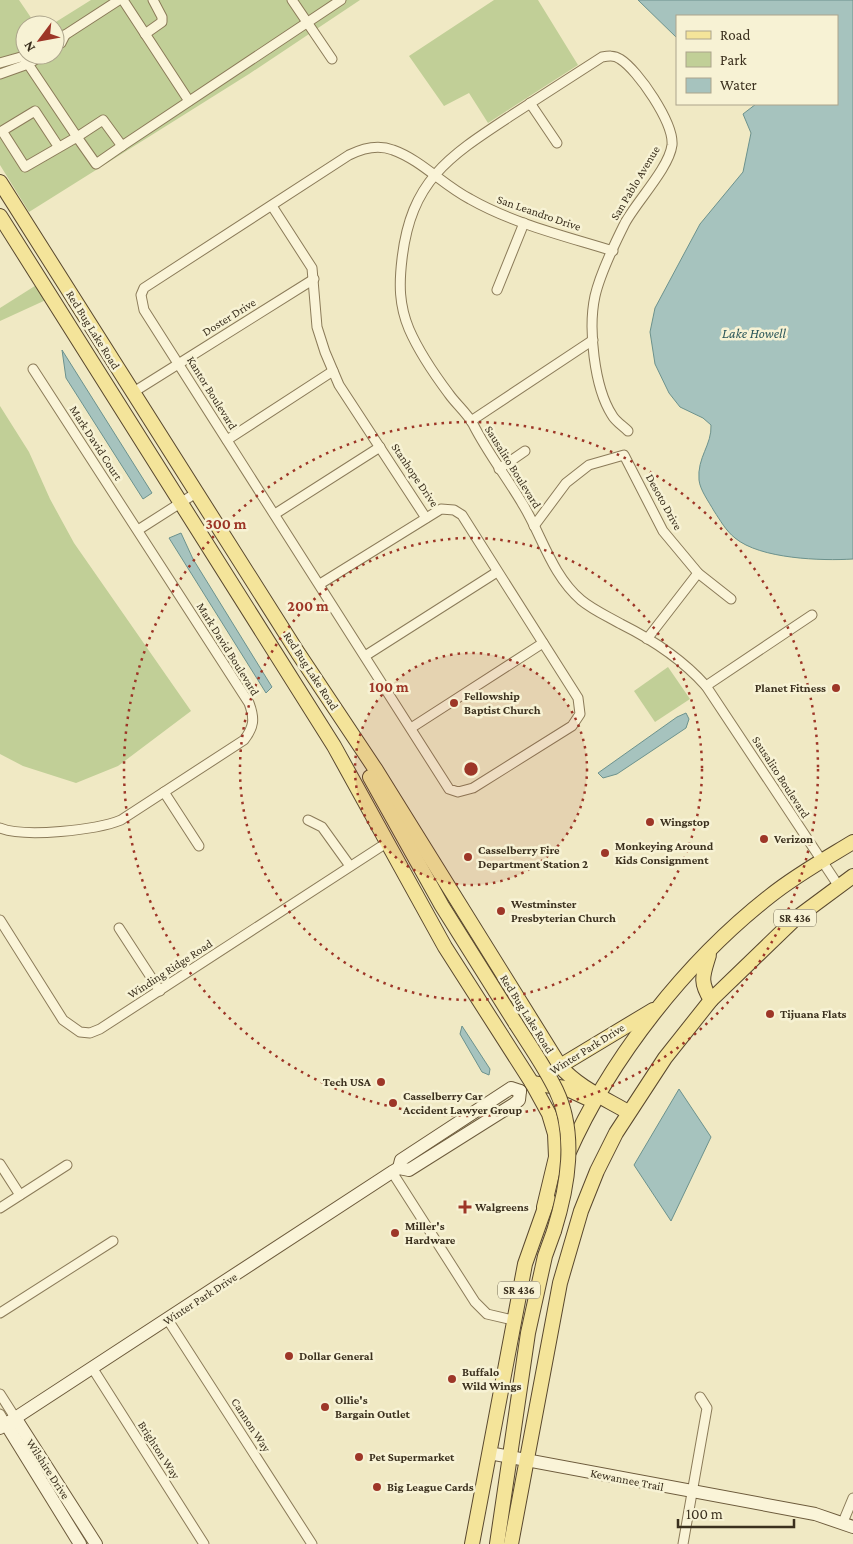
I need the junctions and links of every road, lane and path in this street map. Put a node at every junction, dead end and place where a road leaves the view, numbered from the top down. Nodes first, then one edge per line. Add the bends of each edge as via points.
1 (118, 0) edge
2 (123, 0) edge
3 (153, 0) edge
4 (292, 0) edge
5 (341, 0) edge
6 (308, 23) junction
7 (145, 34) junction
8 (65, 35) edge
9 (602, 57) joint
10 (332, 59) dead end
11 (15, 61) edge
12 (0, 63) edge
13 (16, 65) edge
14 (31, 65) edge
15 (0, 74) edge
16 (189, 101) junction
17 (530, 103) junction
18 (77, 137) junction
19 (557, 143) dead end
20 (58, 146) junction
21 (122, 146) junction
22 (435, 176) junction
23 (0, 182) edge
24 (272, 206) junction
25 (0, 216) edge
26 (524, 223) junction
27 (613, 251) junction
28 (314, 279) junction
29 (497, 290) dead end
30 (63, 314) junction
31 (593, 340) junction
32 (179, 364) junction
33 (33, 369) dead end
34 (333, 371) junction
35 (132, 393) junction
36 (472, 421) junction
37 (628, 430) dead end
38 (227, 440) junction
39 (380, 447) junction
40 (524, 451) dead end
41 (499, 469) junction
42 (196, 493) junction
43 (180, 503) junction
44 (275, 514) junction
45 (426, 518) junction
46 (534, 526) junction
47 (138, 530) junction
48 (497, 572) junction
49 (698, 573) junction
50 (320, 584) junction
51 (731, 599) dead end
52 (812, 615) dead end
53 (648, 639) junction
54 (543, 644) junction
55 (298, 653) junction
56 (365, 656) junction
57 (706, 686) junction
58 (411, 728) junction
59 (164, 792) junction
60 (458, 792) joint
61 (308, 820) dead end
62 (0, 828) edge
63 (388, 842) junction
64 (853, 842) edge
65 (199, 846) dead end
66 (821, 861) junction
67 (350, 866) junction
68 (853, 876) edge
69 (838, 885) junction
70 (0, 920) edge
71 (118, 928) dead end
72 (711, 949) junction
73 (160, 991) junction
74 (711, 1000) junction
75 (656, 1008) junction
76 (560, 1066) junction
77 (532, 1083) junction
78 (596, 1099) junction
79 (626, 1116) junction
80 (0, 1164) edge
81 (67, 1165) dead end
82 (396, 1170) junction
83 (20, 1195) junction
84 (544, 1207) junction
85 (0, 1208) edge
86 (113, 1241) dead end
87 (0, 1313) edge
88 (168, 1320) junction
89 (513, 1320) junction
90 (92, 1369) junction
91 (0, 1394) edge
92 (700, 1397) dead end
93 (5, 1421) edge
94 (489, 1453) junction
95 (508, 1457) junction
96 (525, 1461) junction
97 (692, 1493) junction
98 (853, 1498) edge
99 (74, 1510) junction
100 (64, 1518) junction
101 (848, 1524) edge
102 (80, 1544) edge
103 (96, 1544) edge
104 (204, 1544) edge
105 (312, 1544) edge
106 (472, 1544) edge
107 (497, 1544) edge
108 (511, 1544) edge
109 (683, 1544) edge

1 - 8 street
2 - 7 street
3 - 7 street via 162,22
4 - 6 street
5 - 6 street
6 - 10 street
6 - 16 street
7 - 16 street
9 - 17 street, Sausalito Boulevard
9 - 27 street, San Pablo Avenue via 620,59 635,73 666,122 672,145 626,222
11 - 12 street
13 - 15 street
14 - 18 street
16 - 21 street
17 - 19 street
17 - 22 street, Sausalito Boulevard via 448,160
18 - 20 street
18 - 21 street via 104,120
18 - 21 street via 96,164
20 - 20 street via 25,167 2,131 34,110
22 - 24 street, Kantor Boulevard via 392,149 369,147 349,155
22 - 26 street, San Leandro Drive via 468,198
22 - 36 street, Sausalito Boulevard via 410,216 398,286 401,308 418,348
23 - 35 main road, Red Bug Lake Road
24 - 28 street, Stanhope Drive via 312,268
24 - 32 street, Kantor Boulevard via 144,288 141,294 144,310
25 - 30 main road, Red Bug Lake Road
26 - 27 street, San Leandro Drive
26 - 29 street
27 - 31 street, San Pablo Avenue via 595,295
28 - 32 street, Doster Drive
28 - 34 street, Stanhope Drive via 317,327
30 - 35 main road via 73,320 114,384
30 - 43 main road, Red Bug Lake Road
31 - 36 street
31 - 37 street, San Pablo Avenue via 597,369 609,409
32 - 35 street, Doster Drive
32 - 38 street, Kantor Boulevard
33 - 47 street, Mark David Court
34 - 38 street
34 - 39 street, Stanhope Drive
35 - 42 main road, Red Bug Lake Road
36 - 41 street, Sausalito Boulevard
38 - 44 street, Kantor Boulevard
39 - 44 street
39 - 45 street, Stanhope Drive
40 - 41 street
41 - 46 street, Sausalito Boulevard via 523,503
42 - 43 street
42 - 55 main road, Red Bug Lake Road
43 - 47 street
43 - 63 main road, Red Bug Lake Road via 334,746
44 - 50 street, Kantor Boulevard
45 - 48 street, Stanhope Drive via 448,508 462,515
45 - 50 street
46 - 49 street, Desoto Drive via 566,484 589,465 624,455 663,531
46 - 53 street, Sausalito Boulevard via 565,584 581,600
47 - 59 street, Mark David Boulevard via 254,716 254,725 244,740
48 - 54 street, Stanhope Drive
48 - 56 street
49 - 51 street, Desoto Drive
49 - 53 street
50 - 56 street, Kantor Boulevard
52 - 57 street
53 - 57 street, Sausalito Boulevard via 694,672
54 - 58 street
54 - 60 street, Stanhope Drive via 578,698 580,714 572,726 473,788
55 - 76 main road, Red Bug Lake Road via 376,770
55 - 95 main road, bridge via 433,890 556,1091 568,1132 568,1176 528,1332
56 - 58 street, Kantor Boulevard
57 - 66 street, Sausalito Boulevard
58 - 60 street, Kantor Boulevard via 443,781
59 - 62 street, Mark David Boulevard via 106,826 24,833
59 - 65 street
61 - 67 street via 322,826
63 - 67 street, Winding Ridge Road
63 - 77 main road, Red Bug Lake Road via 445,947
64 - 66 main road, SR 436
66 - 69 street, Sausalito Boulevard
66 - 72 main road, SR 436 via 770,896
67 - 73 street, Winding Ridge Road
68 - 69 main road, SR 436
69 - 74 main road, SR 436 via 794,918
70 - 73 street, Winding Ridge Road via 63,1020 80,1032 100,1029
71 - 73 street
72 - 74 main road via 703,980 703,987
72 - 75 main road, SR 436
74 - 79 main road, SR 436 via 665,1058
75 - 76 main road, Winter Park Drive
75 - 78 main road, SR 436
76 - 77 street, Winter Park Drive
76 - 78 main road, Red Bug Lake Road
77 - 78 main road, Red Bug Lake Road via 565,1088
77 - 82 street, Winter Park Drive via 520,1092 519,1100 465,1136 409,1170
77 - 84 main road via 549,1114 554,1134 556,1157
78 - 79 main road, Red Bug Lake Road
78 - 84 main road, SR 436
79 - 96 main road, SR 436 via 596,1171 581,1211 565,1267
80 - 83 street
81 - 83 street
82 - 88 street, Winter Park Drive
82 - 89 street via 475,1302 487,1314
83 - 85 street
84 - 89 main road, SR 436 via 524,1264
86 - 87 street
88 - 90 street, Winter Park Drive
88 - 105 street, Cannon Way
89 - 94 main road, SR 436
90 - 93 street, Winter Park Drive
90 - 104 street, Brighton Way
91 - 93 street, Wilshire Drive
92 - 97 street via 707,1408
93 - 99 street, Wilshire Drive
93 - 100 street, Wilshire Drive
94 - 95 street, Kewannee Trail
94 - 106 main road, SR 436
95 - 96 street, Kewannee Trail
95 - 107 main road
96 - 97 street, Kewannee Trail
96 - 108 main road, SR 436
97 - 101 street, Kewannee Trail via 815,1514
97 - 109 street
98 - 101 street
99 - 100 street
99 - 103 street, Wilshire Drive
100 - 102 street, Wilshire Drive

